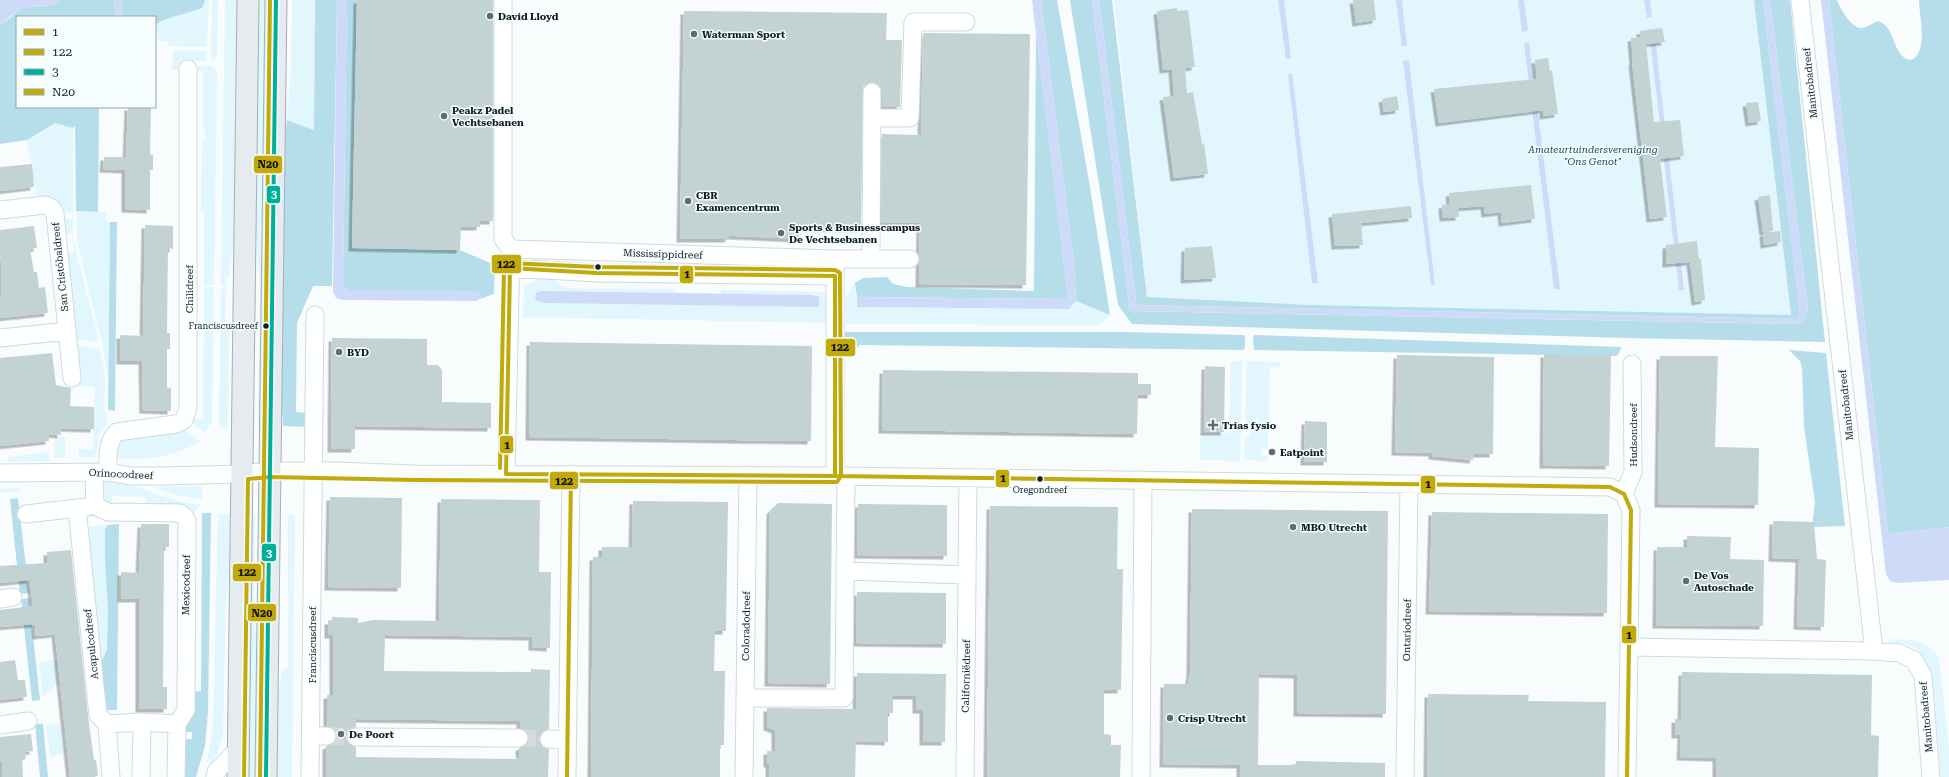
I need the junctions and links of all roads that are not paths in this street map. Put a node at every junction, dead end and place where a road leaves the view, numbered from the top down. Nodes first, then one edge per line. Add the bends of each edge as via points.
1 (248, 0) edge
2 (276, 0) edge
3 (503, 0) edge
4 (1800, 0) edge
5 (966, 22) dead end
6 (188, 69) dead end
7 (872, 92) dead end
8 (872, 118) junction
9 (0, 210) edge
10 (511, 249) junction
11 (871, 258) junction
12 (836, 259) junction
13 (910, 259) dead end
14 (510, 268) junction
15 (835, 276) junction
16 (315, 315) dead end
17 (67, 331) junction
18 (0, 338) edge
19 (1632, 364) dead end
20 (72, 378) dead end
21 (270, 471) junction
22 (313, 471) junction
23 (101, 472) junction
24 (0, 473) edge
25 (242, 474) junction
26 (506, 474) junction
27 (571, 474) junction
28 (748, 475) junction
29 (840, 476) junction
30 (968, 479) junction
31 (1143, 480) junction
32 (1409, 484) junction
33 (1624, 494) junction
34 (95, 506) junction
35 (77, 508) junction
36 (26, 514) dead end
37 (845, 571) junction
38 (967, 575) junction
39 (1629, 646) junction
40 (1874, 651) junction
41 (745, 698) junction
42 (28, 721) dead end
43 (142, 722) junction
44 (107, 724) junction
45 (177, 724) junction
46 (0, 725) edge
47 (356, 737) tunnel mouth
48 (519, 738) tunnel mouth
49 (549, 739) tunnel mouth
50 (567, 740) junction
51 (239, 748) junction
52 (111, 777) edge
53 (142, 777) edge
54 (176, 777) edge
55 (215, 777) edge
56 (238, 777) edge
57 (266, 777) edge
58 (310, 777) edge
59 (567, 777) edge
60 (744, 777) edge
61 (965, 777) edge
62 (1140, 777) edge
63 (1405, 777) edge
64 (1627, 777) edge
65 (1931, 777) edge

1 - 25 main road
2 - 21 main road
3 - 10 street via 503,239
4 - 40 street, Manitobadreef
5 - 8 street via 913,22 910,118
6 - 23 street, Chilidreef via 188,408 184,420 176,424 117,432 111,438
7 - 8 street
8 - 11 street
9 - 17 street, San Cristóbaldreef via 45,205 52,208
10 - 12 street, Mississippidreef
10 - 14 street
11 - 12 street, Mississippidreef
11 - 13 street, Mississippidreef
12 - 15 street
14 - 15 street, Mississippidreef via 597,273
14 - 26 street
15 - 29 street
16 - 22 street, Franciscusdreef
17 - 18 street
17 - 20 street, San Cristóbaldreef
19 - 33 street, Hudsondreef via 1633,472
21 - 22 street
21 - 25 street
21 - 57 main road
22 - 26 street
22 - 58 street, Franciscusdreef via 319,736
23 - 24 street, Orinocodreef
23 - 25 street, Orinocodreef via 132,476
23 - 34 street
25 - 51 main road
26 - 27 street
27 - 28 street
27 - 50 street
28 - 29 street
28 - 41 street, Coloradodreef
29 - 30 street
29 - 37 street
30 - 31 street
30 - 38 street, Californiëdreef
31 - 32 street
31 - 62 street
32 - 33 street via 1610,487
32 - 63 street, Ontariodreef
33 - 39 street via 1631,510
34 - 35 street
34 - 45 street, Mexicodreef via 108,512 180,513 186,517 186,710
35 - 36 street
35 - 44 street, Acapulcodreef via 98,715
37 - 38 street
37 - 41 street via 844,698
38 - 61 street, Californiëdreef
39 - 40 street
39 - 64 street
40 - 65 street, Manitobadreef via 1899,653 1914,660 1923,676
41 - 60 street, Coloradodreef
42 - 46 street
43 - 44 street
43 - 45 street
43 - 53 street
44 - 52 street, Acapulcodreef
45 - 54 street, Mexicodreef
47 - 48 street
49 - 50 street
50 - 59 street
51 - 55 street via 216,772
51 - 56 main road

